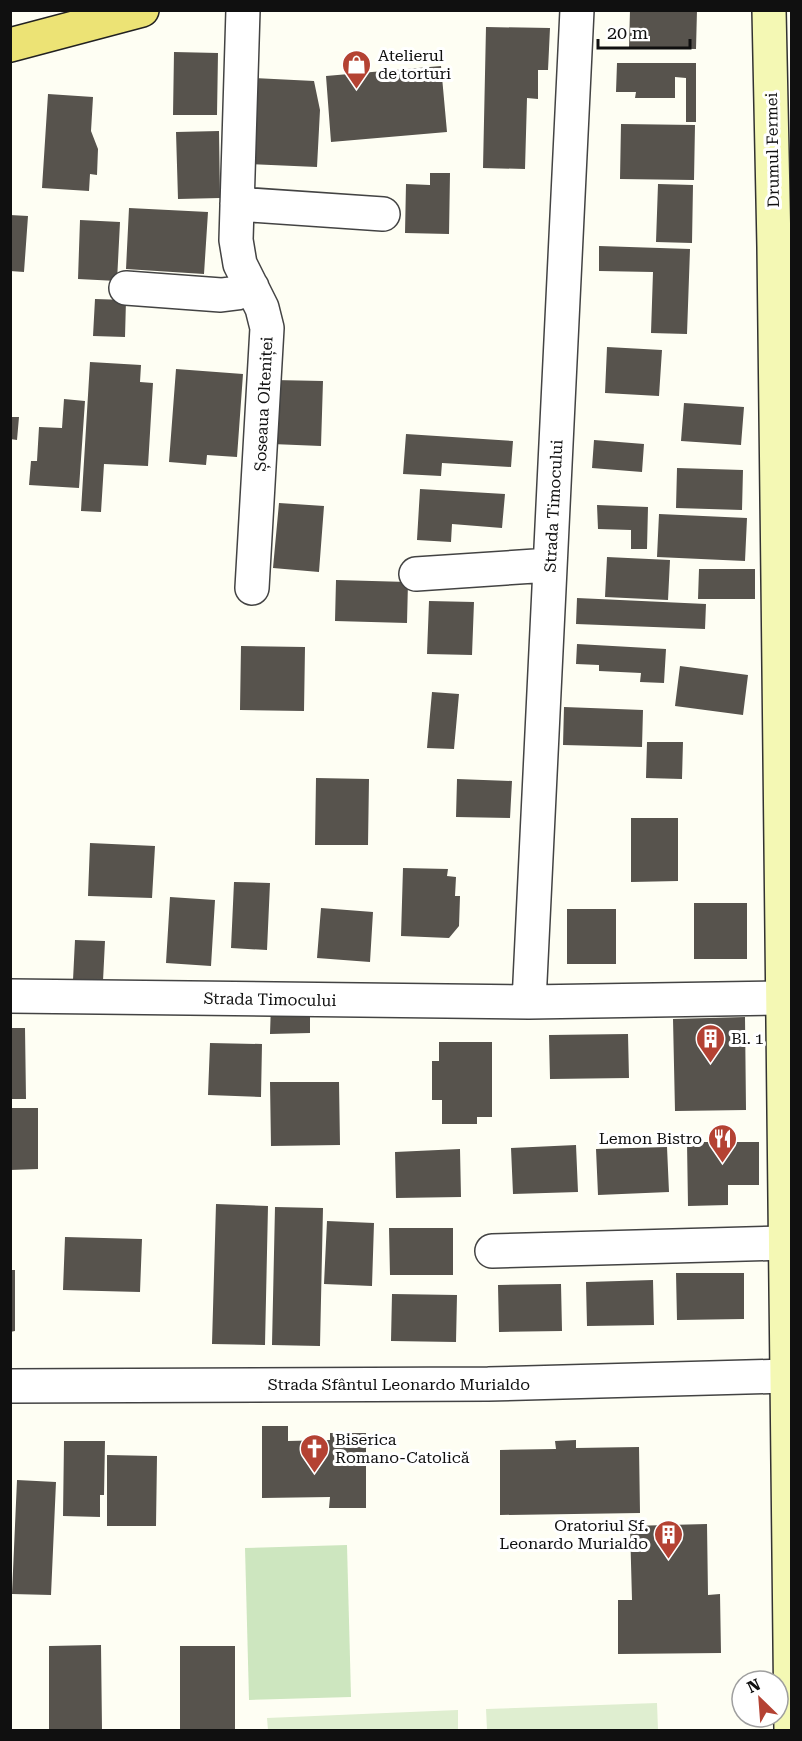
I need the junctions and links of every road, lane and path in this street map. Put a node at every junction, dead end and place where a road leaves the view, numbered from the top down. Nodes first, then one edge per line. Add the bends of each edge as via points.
1 (142, 10) edge
2 (243, 10) edge
3 (578, 10) edge
4 (769, 10) edge
5 (10, 45) edge
6 (781, 54) edge
7 (237, 204) junction
8 (383, 214) dead end
9 (783, 248) edge
10 (252, 287) junction
11 (126, 288) dead end
12 (784, 400) edge
13 (550, 565) junction
14 (416, 574) dead end
15 (785, 580) edge
16 (252, 588) dead end
17 (785, 700) edge
18 (10, 996) edge
19 (783, 998) junction
20 (529, 1002) junction
21 (785, 1242) junction
22 (492, 1251) dead end
23 (787, 1377) junction
24 (10, 1386) edge
25 (790, 1514) edge
26 (791, 1698) edge
27 (791, 1731) edge

1 - 5 main road
2 - 7 street, Șoseaua Olteniței
3 - 13 street, Strada Timocului
4 - 6 street, Drumul Fermei
6 - 9 street, Drumul Fermei
7 - 8 street
7 - 10 street, Șoseaua Olteniței via 240,264
9 - 12 street, Drumul Fermei
10 - 11 street via 220,295
10 - 16 street, Șoseaua Olteniței via 267,328
12 - 15 street, Drumul Fermei
13 - 14 street
13 - 20 street, Strada Timocului
15 - 17 street, Drumul Fermei
17 - 19 street, Drumul Fermei
18 - 20 street, Strada Timocului
19 - 20 street, Strada Timocului
19 - 21 street, Drumul Fermei
21 - 22 street
21 - 23 street, Drumul Fermei
23 - 24 street, Strada Sfântul Leonardo Murialdo via 488,1384
23 - 25 street, Drumul Fermei
25 - 26 street, Drumul Fermei
26 - 27 street, Drumul Fermei

